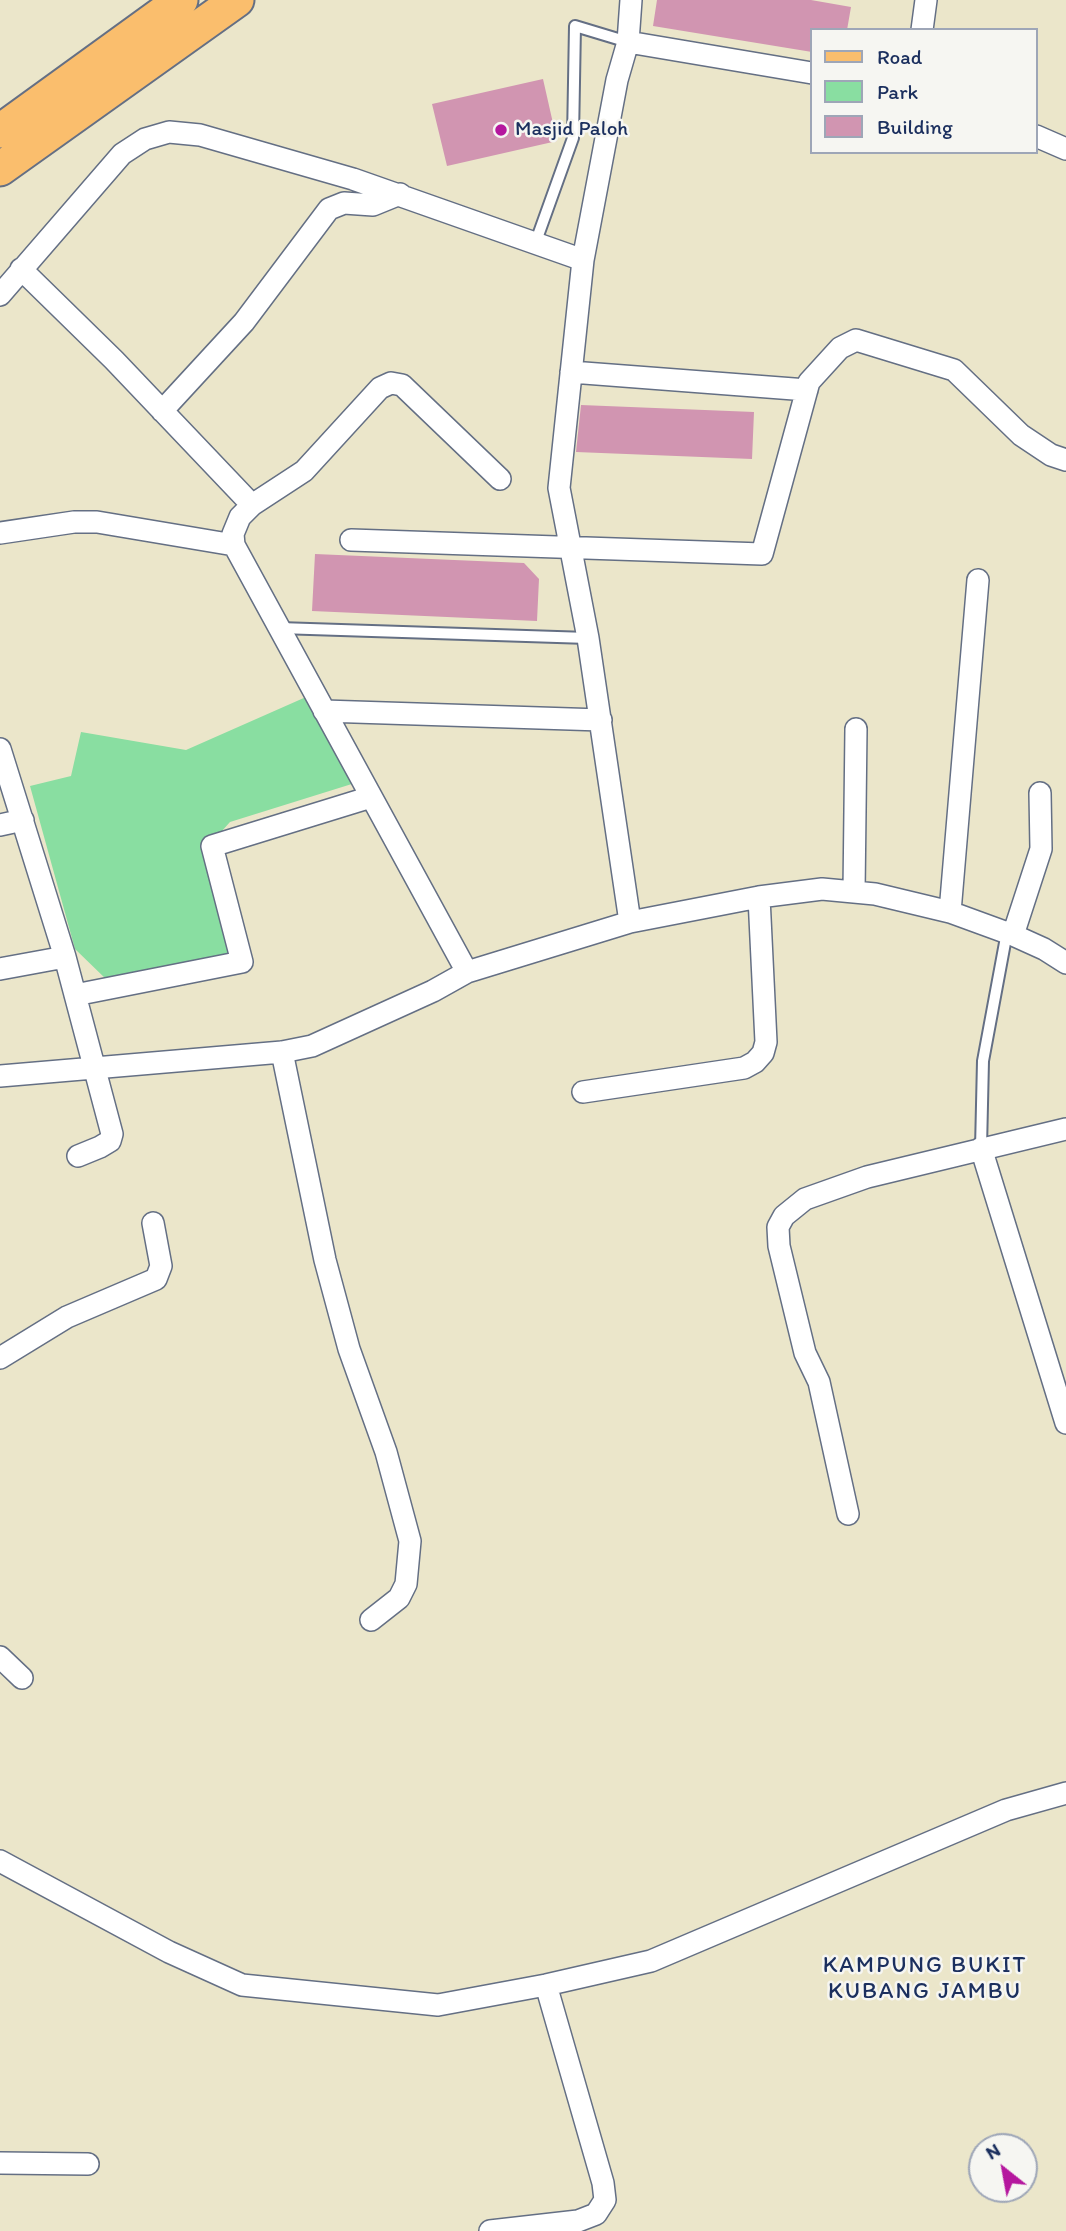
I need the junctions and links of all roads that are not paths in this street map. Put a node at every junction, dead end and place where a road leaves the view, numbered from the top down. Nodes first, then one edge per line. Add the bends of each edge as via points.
1 (181, 0) edge
2 (237, 0) edge
3 (631, 0) edge
4 (926, 0) edge
5 (922, 28) edge
6 (628, 41) junction
7 (810, 73) edge
8 (0, 131) edge
9 (1038, 137) edge
10 (1066, 149) edge
11 (0, 169) edge
12 (400, 194) junction
13 (535, 244) junction
14 (583, 260) junction
15 (21, 270) junction
16 (0, 295) edge
17 (571, 372) junction
18 (807, 390) junction
19 (162, 411) junction
20 (1066, 460) edge
21 (500, 479) dead end
22 (252, 505) junction
23 (0, 533) edge
24 (351, 540) dead end
25 (234, 545) junction
26 (570, 547) junction
27 (978, 580) dead end
28 (279, 628) junction
29 (587, 638) junction
30 (324, 710) junction
31 (601, 720) junction
32 (856, 729) dead end
33 (0, 750) edge
34 (1040, 793) dead end
35 (371, 797) junction
36 (23, 820) junction
37 (0, 825) edge
38 (853, 892) junction
39 (759, 897) junction
40 (950, 912) junction
41 (630, 922) junction
42 (1010, 933) junction
43 (65, 957) junction
44 (1066, 963) edge
45 (0, 969) edge
46 (467, 972) junction
47 (75, 995) junction
48 (282, 1052) junction
49 (96, 1070) junction
50 (0, 1076) edge
51 (583, 1092) dead end
52 (1066, 1129) edge
53 (981, 1148) junction
54 (78, 1156) dead end
55 (153, 1223) dead end
56 (0, 1358) edge
57 (1066, 1423) edge
58 (848, 1514) dead end
59 (370, 1620) dead end
60 (0, 1657) edge
61 (22, 1678) dead end
62 (1066, 1793) edge
63 (0, 1861) edge
64 (547, 1985) junction
65 (0, 2163) edge
66 (88, 2164) dead end
67 (525, 2229) edge
68 (491, 2231) edge

1 - 8 main road
2 - 11 main road
3 - 6 street
4 - 5 street
6 - 7 street
6 - 13 lane via 575,26 573,138
6 - 14 street
9 - 10 street
12 - 13 street
12 - 15 street via 200,135 169,132 145,139 122,155
12 - 19 street via 373,205 344,202 329,209 244,322
13 - 14 street
14 - 17 street
15 - 16 street
15 - 19 street
17 - 18 street
17 - 26 street via 559,488
18 - 20 street via 840,348 856,340 869,342 954,370 1021,435
18 - 26 street via 762,554
19 - 22 street
21 - 22 street via 402,385 391,383 380,387 304,471
22 - 25 street via 240,517
23 - 25 street via 97,522
24 - 26 street
25 - 28 street
26 - 29 street
27 - 40 street
28 - 29 lane
28 - 30 street
29 - 31 street
30 - 31 street
30 - 35 street
31 - 41 street
32 - 38 street
33 - 36 street
34 - 42 street via 1041,849
35 - 46 street
35 - 47 street via 212,845 242,962
36 - 37 street
36 - 43 street
38 - 39 street via 822,889
38 - 40 street
39 - 41 street
39 - 51 street via 766,1042 755,1062 744,1068
40 - 42 street
41 - 46 street
42 - 44 street
42 - 53 lane via 983,1060
43 - 45 street
43 - 47 street
46 - 48 street via 312,1046
47 - 49 street
48 - 49 street
48 - 59 street via 325,1260 410,1541 405,1584 398,1598
49 - 50 street
49 - 54 street via 112,1134 110,1141
52 - 53 street
53 - 57 street
53 - 58 street via 867,1177 805,1199 793,1206 778,1227 805,1353 820,1382
55 - 56 street via 160,1266 156,1279 67,1317
60 - 61 street
62 - 64 street via 1006,1811 651,1961
63 - 64 street via 169,1952 242,1985 438,2005
64 - 67 street via 605,2200 596,2214 578,2221
65 - 66 street
67 - 68 street

